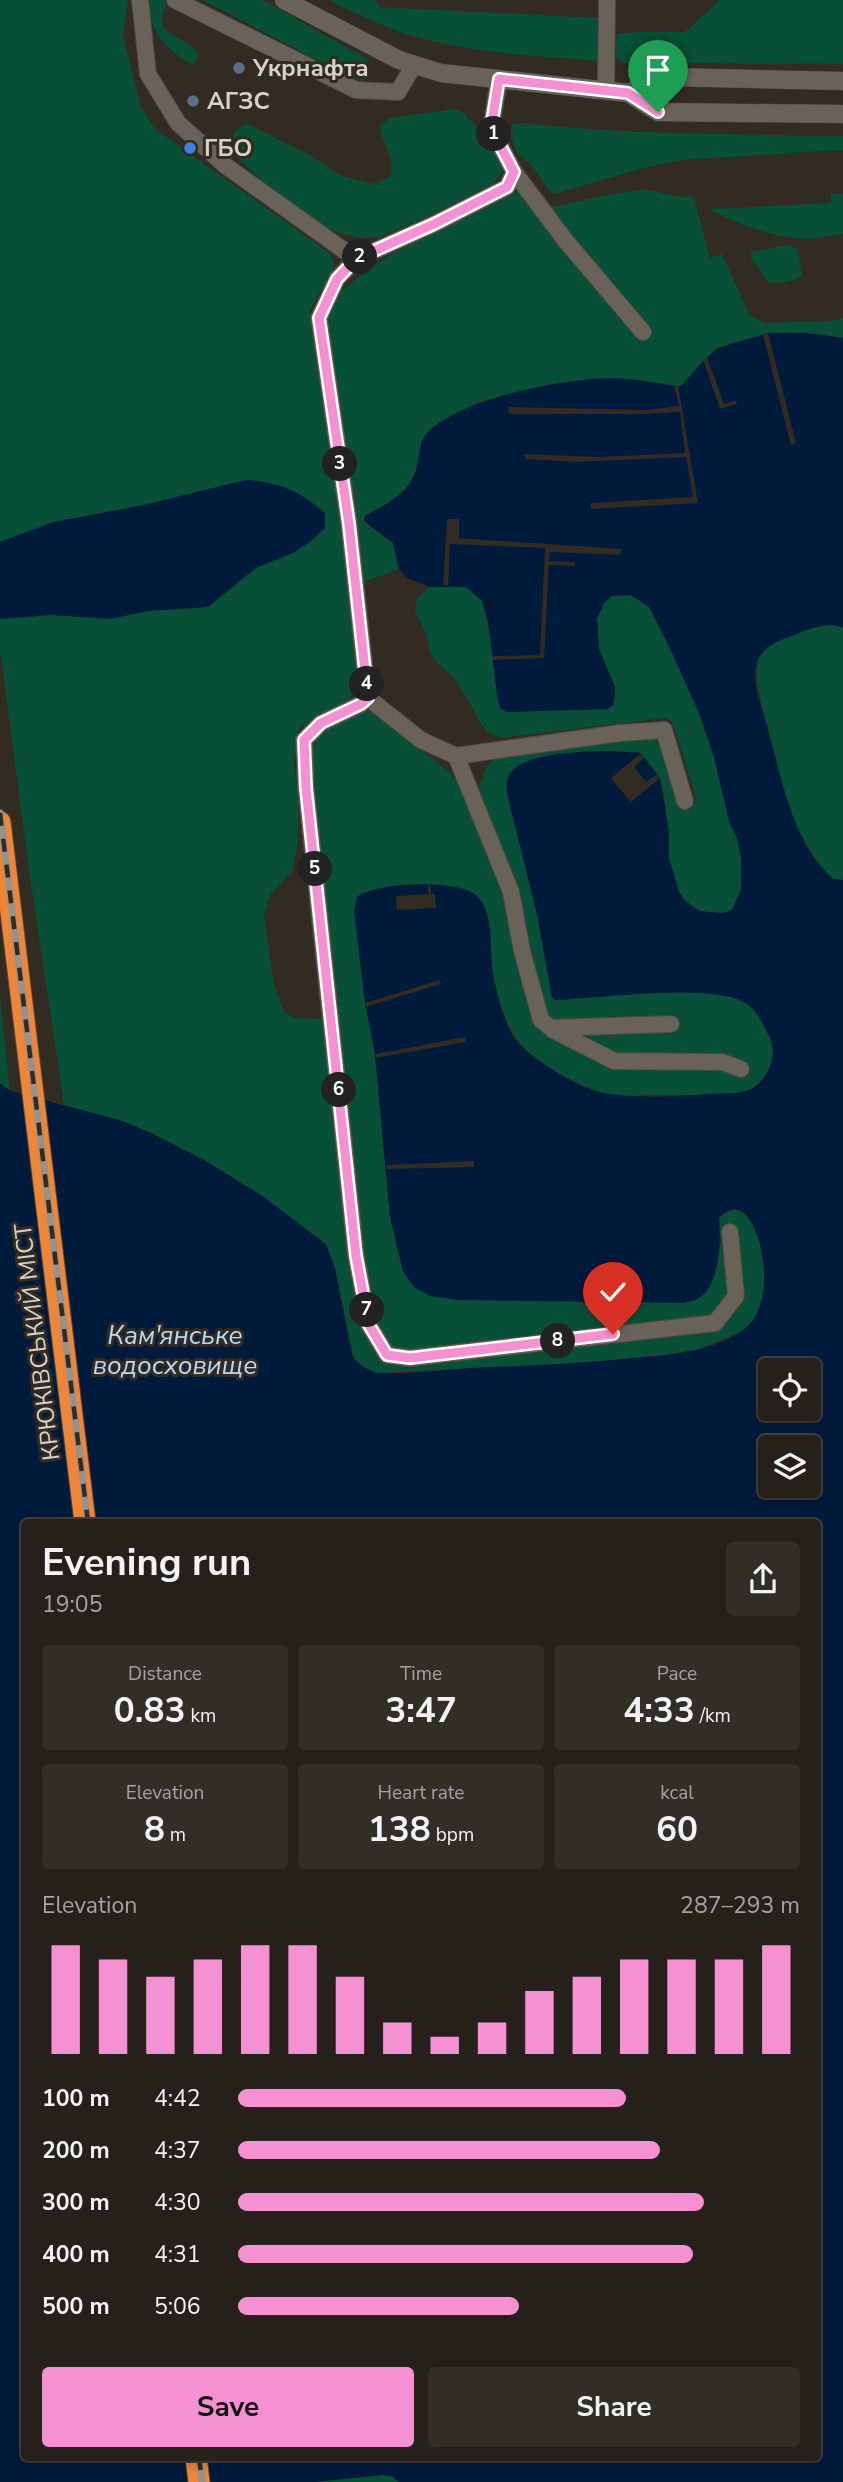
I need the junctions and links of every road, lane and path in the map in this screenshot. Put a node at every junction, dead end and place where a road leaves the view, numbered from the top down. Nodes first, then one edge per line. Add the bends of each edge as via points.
1 (140, 0) edge
2 (175, 0) edge
3 (284, 0) edge
4 (607, 0) edge
5 (414, 65) junction
6 (499, 79) junction
7 (843, 81) edge
8 (606, 91) junction
9 (628, 93) junction
10 (843, 114) edge
11 (514, 172) junction
12 (356, 259) junction
13 (643, 332) dead end
14 (368, 698) junction
15 (456, 757) junction
16 (685, 801) dead end
17 (0, 822) edge
18 (671, 1024) dead end
19 (551, 1028) junction
20 (741, 1069) dead end
21 (730, 1232) dead end
22 (85, 1519) edge
23 (196, 2461) edge
24 (199, 2482) edge

1 - 12 street via 148,74 178,122 226,166
2 - 5 street via 356,90 398,92
3 - 5 street
4 - 8 street
5 - 6 street via 441,73
6 - 8 street
6 - 11 street via 491,128
7 - 9 street via 667,77
8 - 9 street
9 - 10 street via 658,112
11 - 12 street via 507,187
11 - 13 street
12 - 14 street via 337,279 319,318
14 - 15 street via 421,740
14 - 21 street via 321,723 304,740 356,1256 369,1325 387,1355 410,1358 715,1323 736,1296
15 - 16 street via 664,730
15 - 19 street via 511,892 541,1020
17 - 22 highway, КРЮКІВСЬКИЙ МІСТ
18 - 19 street
19 - 20 street via 614,1060 722,1062
23 - 24 highway

